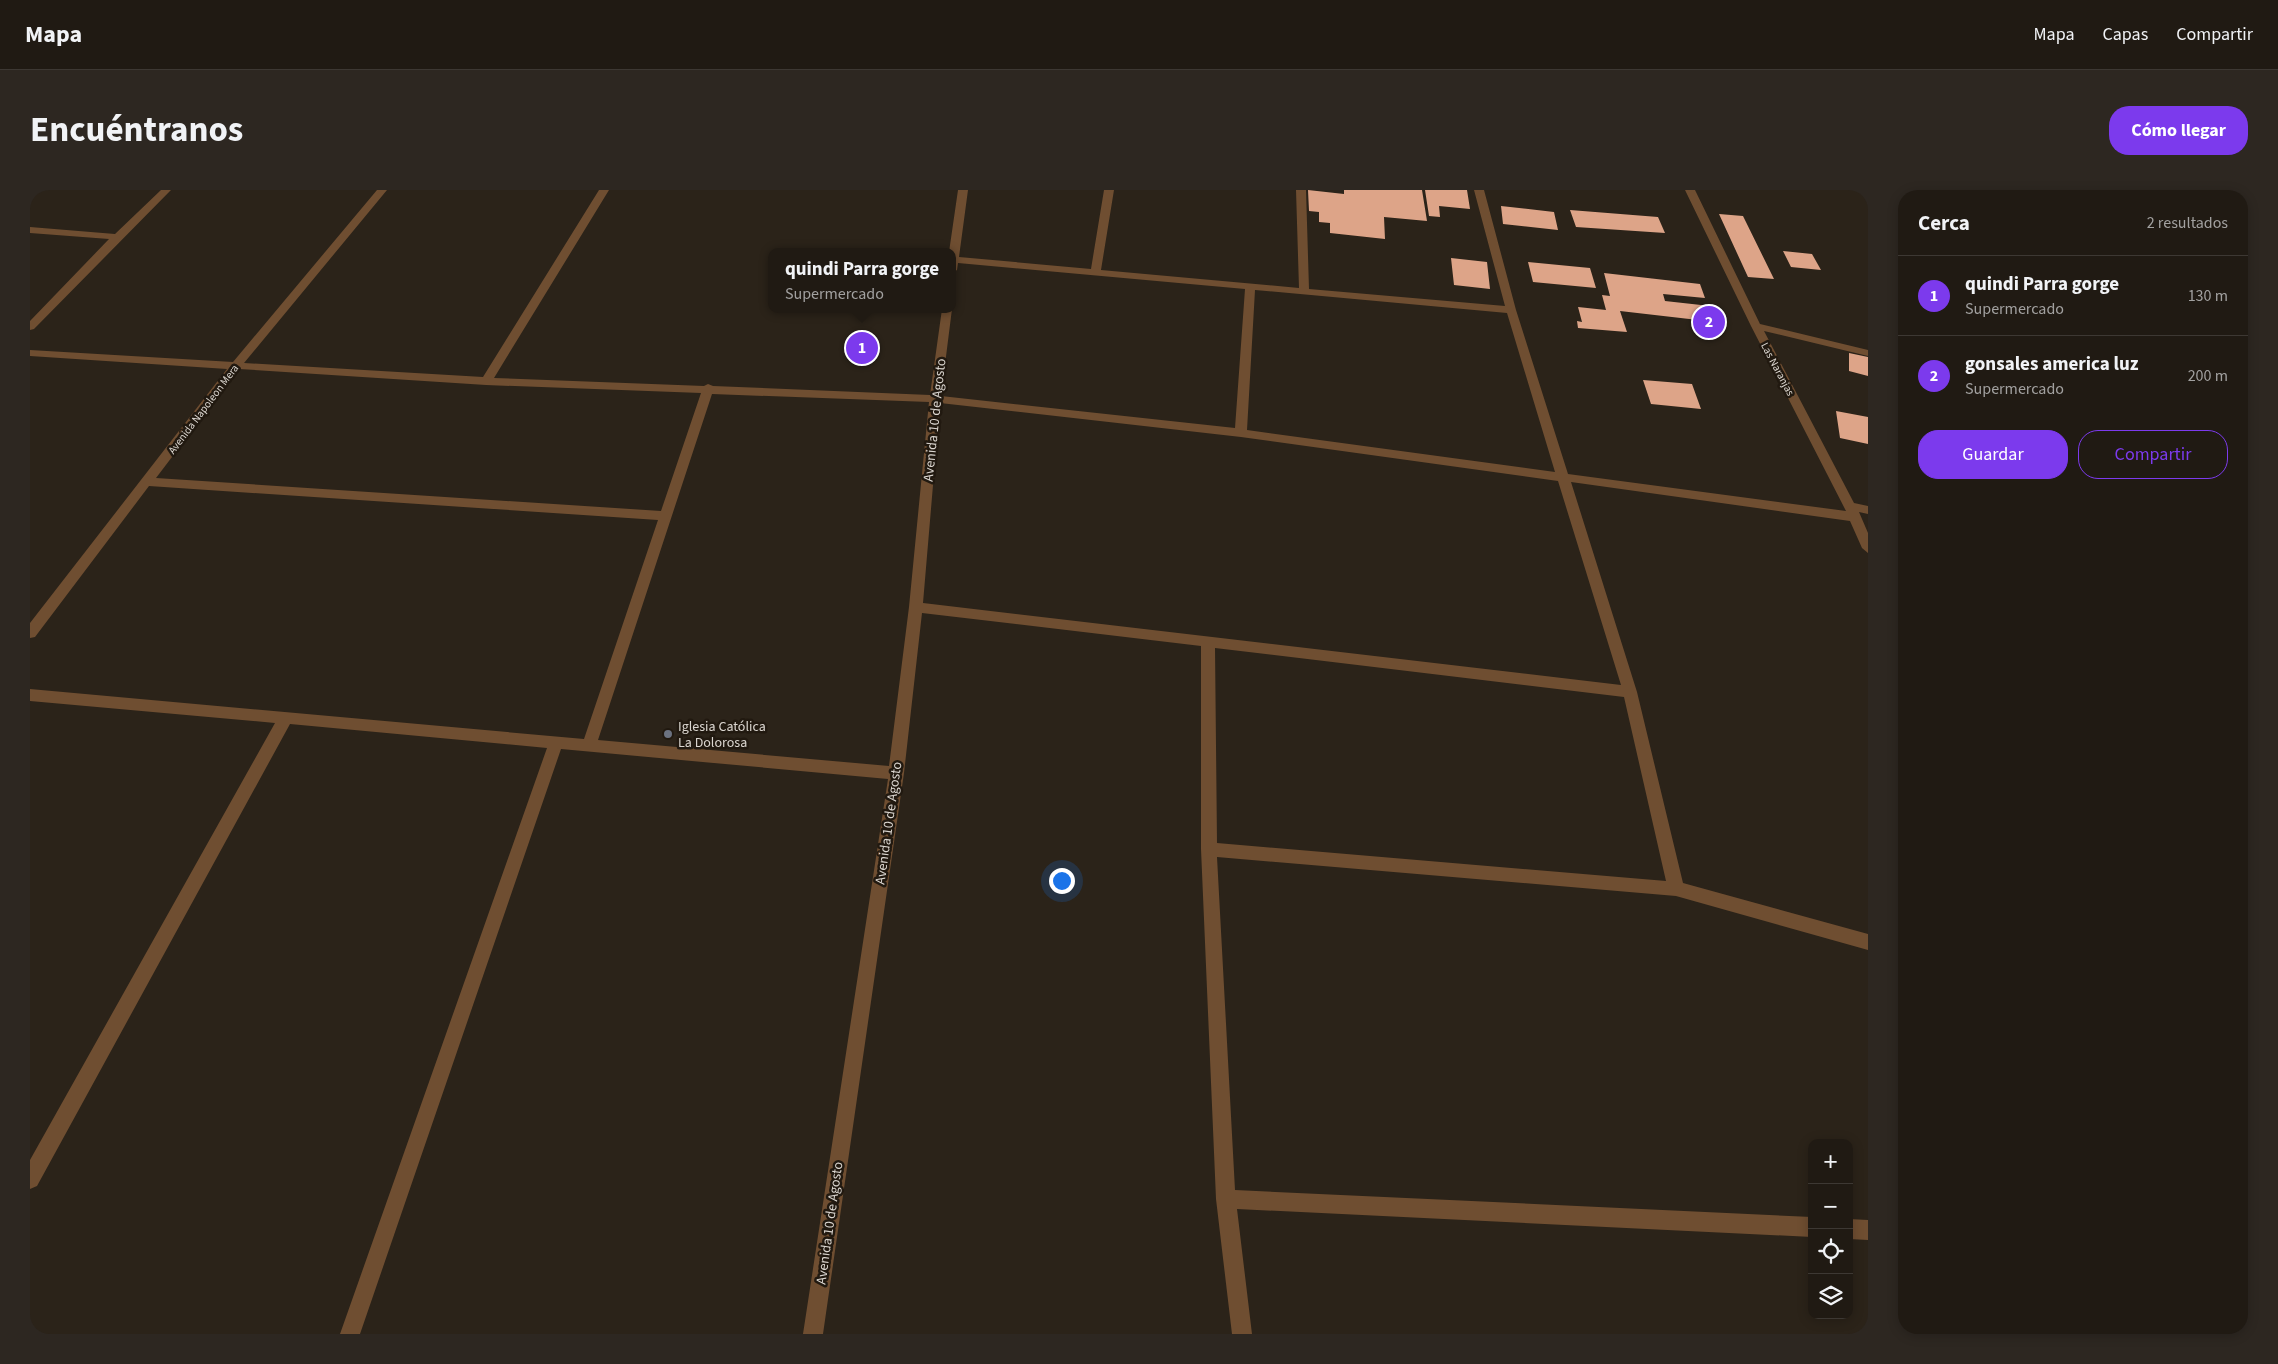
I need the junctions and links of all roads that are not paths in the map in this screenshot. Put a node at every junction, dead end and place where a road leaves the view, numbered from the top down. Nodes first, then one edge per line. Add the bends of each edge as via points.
1 (166, 190) edge
2 (382, 190) edge
3 (604, 190) edge
4 (963, 190) edge
5 (1109, 190) edge
6 (1301, 190) edge
7 (1479, 190) edge
8 (1690, 190) edge
9 (30, 230) edge
10 (117, 238) junction
11 (955, 248) edge
12 (956, 265) edge
13 (1095, 273) junction
14 (1250, 286) junction
15 (1304, 291) junction
16 (1511, 310) junction
17 (946, 313) edge
18 (1756, 326) junction
19 (30, 327) edge
20 (30, 353) edge
21 (1868, 353) edge
22 (236, 365) junction
23 (486, 381) junction
24 (708, 388) junction
25 (935, 399) junction
26 (1240, 432) junction
27 (1563, 478) junction
28 (148, 482) junction
29 (1868, 510) edge
30 (1852, 512) junction
31 (667, 516) junction
32 (1868, 548) edge
33 (916, 608) junction
34 (30, 633) edge
35 (1208, 641) junction
36 (1630, 692) junction
37 (30, 695) edge
38 (285, 719) junction
39 (556, 742) junction
40 (589, 746) junction
41 (896, 772) junction
42 (1209, 849) junction
43 (1676, 889) junction
44 (1868, 942) edge
45 (30, 1179) edge
46 (1226, 1199) junction
47 (1808, 1227) edge
48 (1853, 1229) edge
49 (1868, 1230) edge
50 (350, 1334) edge
51 (813, 1334) edge
52 (1242, 1334) edge

1 - 10 street
2 - 22 street, Avenida Napoleon Mera
3 - 23 street
4 - 11 street
5 - 13 street
6 - 15 street
7 - 16 street
8 - 18 street, Las Naranjas
9 - 10 street
10 - 19 street
12 - 13 street
13 - 14 street
14 - 15 street
14 - 26 street
15 - 16 street
16 - 27 street
17 - 25 street, Avenida 10 de Agosto
18 - 21 street
18 - 30 street, Las Naranjas
20 - 22 street
22 - 23 street
22 - 28 street, Avenida Napoleon Mera
23 - 24 street
24 - 25 street
24 - 31 street
25 - 26 street
25 - 33 street, Avenida 10 de Agosto
26 - 27 street
27 - 30 street
27 - 36 street
28 - 31 street
28 - 34 street, Avenida Napoleon Mera
29 - 30 street
30 - 32 street, Las Naranjas
31 - 40 street
33 - 35 street
33 - 41 street, Avenida 10 de Agosto
35 - 36 street
35 - 42 street
36 - 43 street
37 - 38 street
38 - 39 street
38 - 45 street
39 - 40 street
39 - 50 street
40 - 41 street
41 - 51 street, Avenida 10 de Agosto
42 - 43 street
42 - 46 street
43 - 44 street
46 - 47 street
46 - 52 street
48 - 49 street

